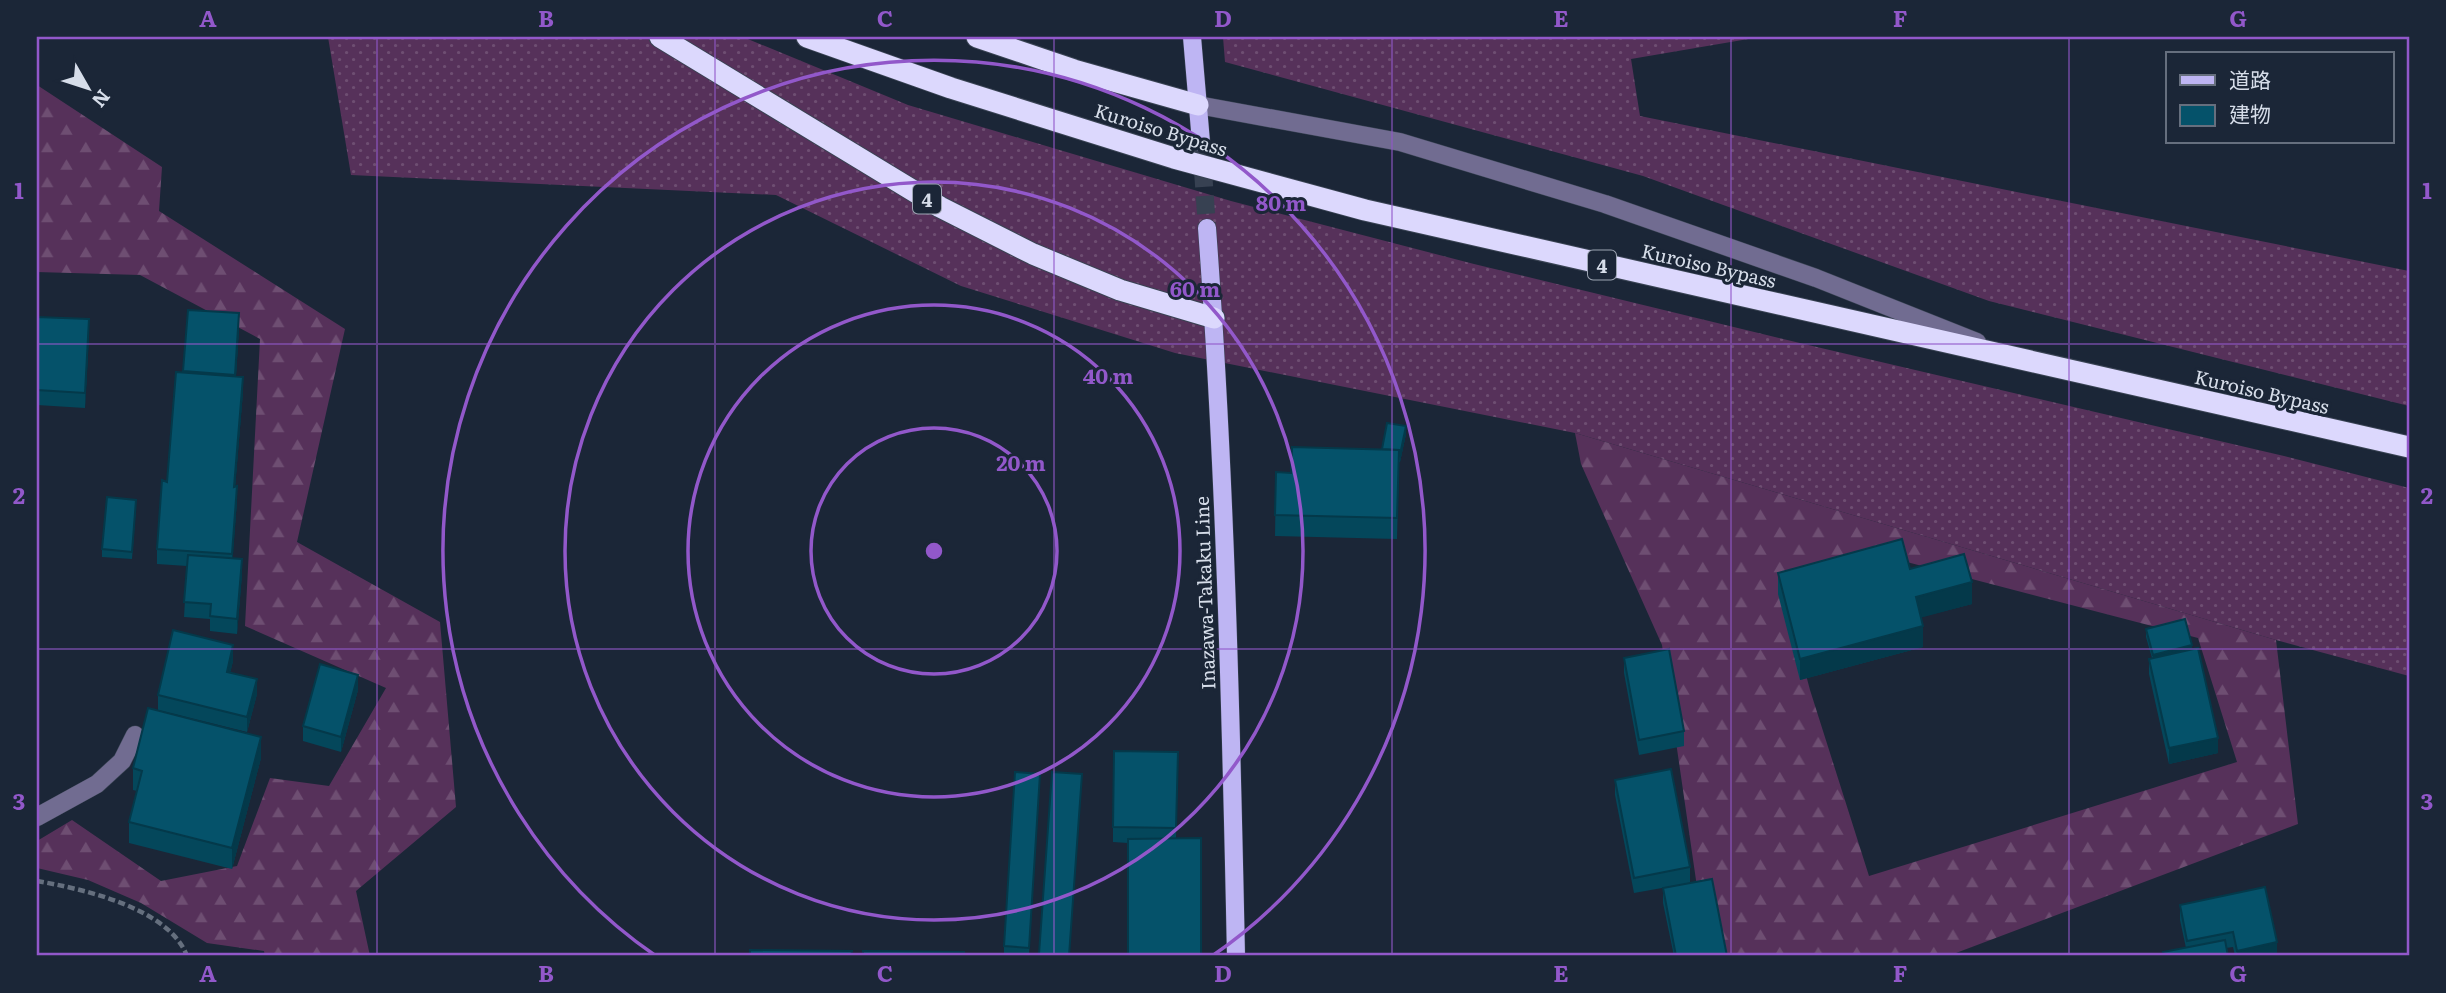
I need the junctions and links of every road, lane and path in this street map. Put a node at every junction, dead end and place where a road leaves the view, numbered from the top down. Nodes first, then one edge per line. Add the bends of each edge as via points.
1 (660, 37) edge
2 (807, 37) edge
3 (977, 37) edge
4 (1192, 37) edge
5 (1198, 105) junction
6 (1201, 142) tunnel mouth
7 (1207, 228) tunnel mouth
8 (1214, 318) junction
9 (2018, 358) junction
10 (2409, 447) edge
11 (135, 735) dead end
12 (37, 817) edge
13 (37, 881) edge
14 (187, 956) edge
15 (1236, 956) edge

1 - 8 highway, 4 via 940,207 1032,254 1119,290
2 - 9 highway, Kuroiso Bypass / 4 via 1174,158 1365,210
3 - 5 highway
4 - 5 main road
5 - 6 main road
5 - 9 street via 1400,142 1592,200 1816,278
7 - 8 main road, Inazawa-Takaku Line
8 - 15 main road, Inazawa-Takaku Line
9 - 10 highway, Kuroiso Bypass / 4
11 - 12 street via 122,761 97,784
13 - 14 path via 85,889 158,920

